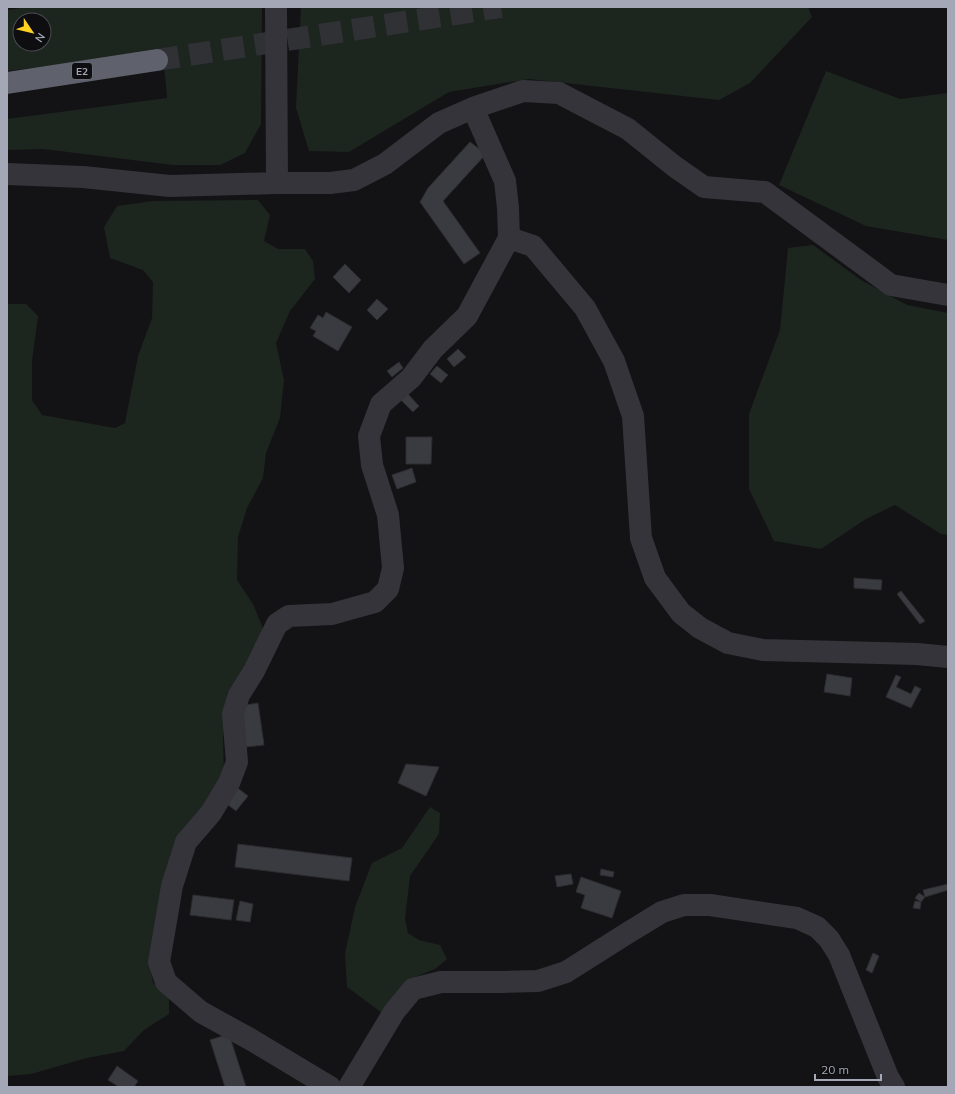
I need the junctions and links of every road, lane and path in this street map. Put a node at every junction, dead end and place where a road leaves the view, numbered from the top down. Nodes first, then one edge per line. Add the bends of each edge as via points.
1 (276, 7) edge
2 (157, 60) tunnel mouth
3 (7, 82) edge
4 (473, 108) junction
5 (7, 174) edge
6 (277, 183) junction
7 (509, 238) junction
8 (948, 295) edge
9 (948, 657) edge
10 (330, 1087) edge
11 (349, 1087) edge
12 (894, 1087) edge

1 - 6 street
2 - 3 highway, E2
4 - 6 street via 439,123 385,164 354,180 330,183
4 - 7 street via 505,181
4 - 8 street via 523,91 559,93 628,129 704,187 765,192 891,285
5 - 6 street via 83,177 170,186
7 - 9 street via 534,246 585,308 614,361 633,416 641,538 655,578 681,613 700,628 728,643 763,650
7 - 10 street via 468,316 433,349 411,378 381,404 369,436 372,465 388,515 393,568 388,589 375,602 332,614 289,616 277,624 239,695 233,714 237,762 229,783 211,813 186,842 172,886 159,962 166,982 201,1012
11 - 12 street via 394,1012 413,989 441,982 538,981 566,972 662,912 684,905 710,905 797,918 817,927 829,939 839,955

